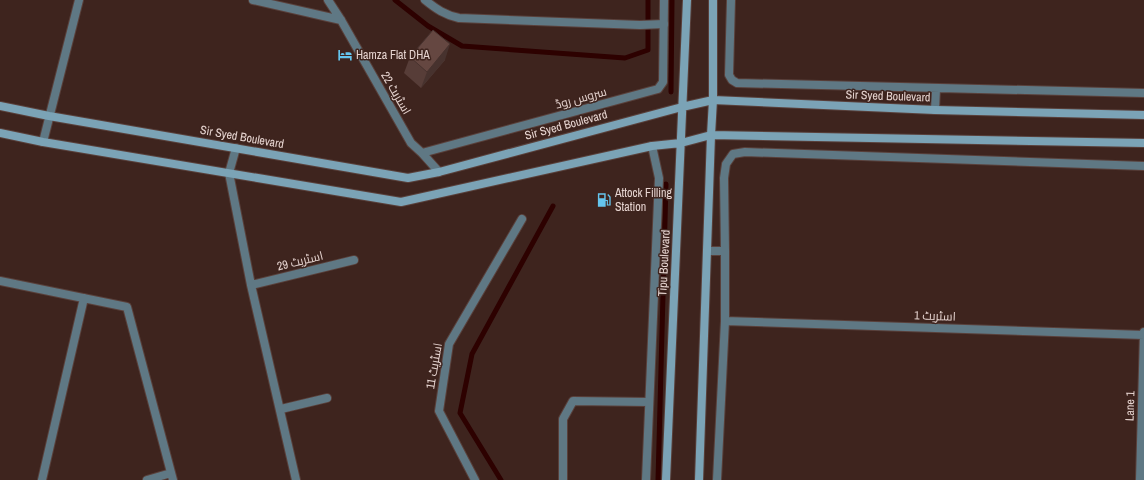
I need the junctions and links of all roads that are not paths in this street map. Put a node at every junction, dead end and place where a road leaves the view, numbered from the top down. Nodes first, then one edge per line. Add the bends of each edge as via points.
1 (79, 0) edge
2 (253, 0) edge
3 (328, 0) edge
4 (425, 0) edge
5 (664, 0) edge
6 (687, 0) edge
7 (713, 0) edge
8 (731, 0) edge
9 (341, 20) junction
10 (664, 24) junction
11 (936, 89) junction
12 (1144, 93) edge
13 (713, 100) junction
14 (0, 106) edge
15 (682, 107) junction
16 (935, 110) junction
17 (1144, 115) edge
18 (50, 116) junction
19 (0, 133) edge
20 (710, 135) junction
21 (43, 142) junction
22 (682, 143) junction
23 (1144, 143) edge
24 (652, 146) junction
25 (236, 148) junction
26 (422, 153) junction
27 (1144, 166) edge
28 (439, 172) junction
29 (230, 173) junction
30 (522, 219) dead end
31 (707, 251) junction
32 (726, 251) junction
33 (354, 260) dead end
34 (0, 281) edge
35 (251, 286) junction
36 (84, 298) junction
37 (725, 321) junction
38 (1144, 334) edge
39 (327, 398) dead end
40 (649, 402) junction
41 (281, 409) junction
42 (172, 476) edge
43 (42, 480) edge
44 (147, 480) edge
45 (296, 480) edge
46 (475, 480) edge
47 (563, 480) edge
48 (646, 480) edge
49 (666, 480) edge
50 (699, 480) edge
51 (717, 480) edge
52 (1140, 480) edge

1 - 18 street
2 - 9 street
3 - 9 street, اسٹریٹ 22
4 - 10 street via 447,16 459,18
5 - 10 street, سروس روڈ
6 - 15 street, Tipu Boulevard
7 - 13 street
8 - 11 street via 730,75 737,83
9 - 26 street, اسٹریٹ 22 via 410,143
10 - 26 street, سروس روڈ via 663,82 658,89
11 - 12 street
11 - 16 street
13 - 15 street, Sir Syed Boulevard
13 - 16 street, Sir Syed Boulevard
13 - 20 street
14 - 18 street, Sir Syed Boulevard
15 - 22 street, Tipu Boulevard
15 - 28 street, Sir Syed Boulevard
16 - 17 street, Sir Syed Boulevard
18 - 21 street
18 - 25 street, Sir Syed Boulevard
19 - 21 street
20 - 22 street
20 - 23 street
20 - 31 street
21 - 29 street
22 - 24 street
22 - 49 street, Tipu Boulevard
24 - 29 street via 401,202
24 - 40 street via 659,178
25 - 28 street, Sir Syed Boulevard via 408,178
25 - 29 street
26 - 28 street, اسٹریٹ 22
27 - 32 street via 745,152 733,154 726,164 724,178
29 - 35 street
30 - 46 street, اسٹریٹ 11 via 449,344 439,411
31 - 32 street
31 - 50 street
32 - 37 street
33 - 35 street, اسٹریٹ 29
34 - 36 street
35 - 41 street
36 - 42 street via 127,307
36 - 43 street
37 - 38 street, اسٹریٹ 1
37 - 51 street
38 - 52 street, Lane 1
39 - 41 street
40 - 47 street via 573,401 563,419
40 - 48 street
41 - 45 street
42 - 44 street

